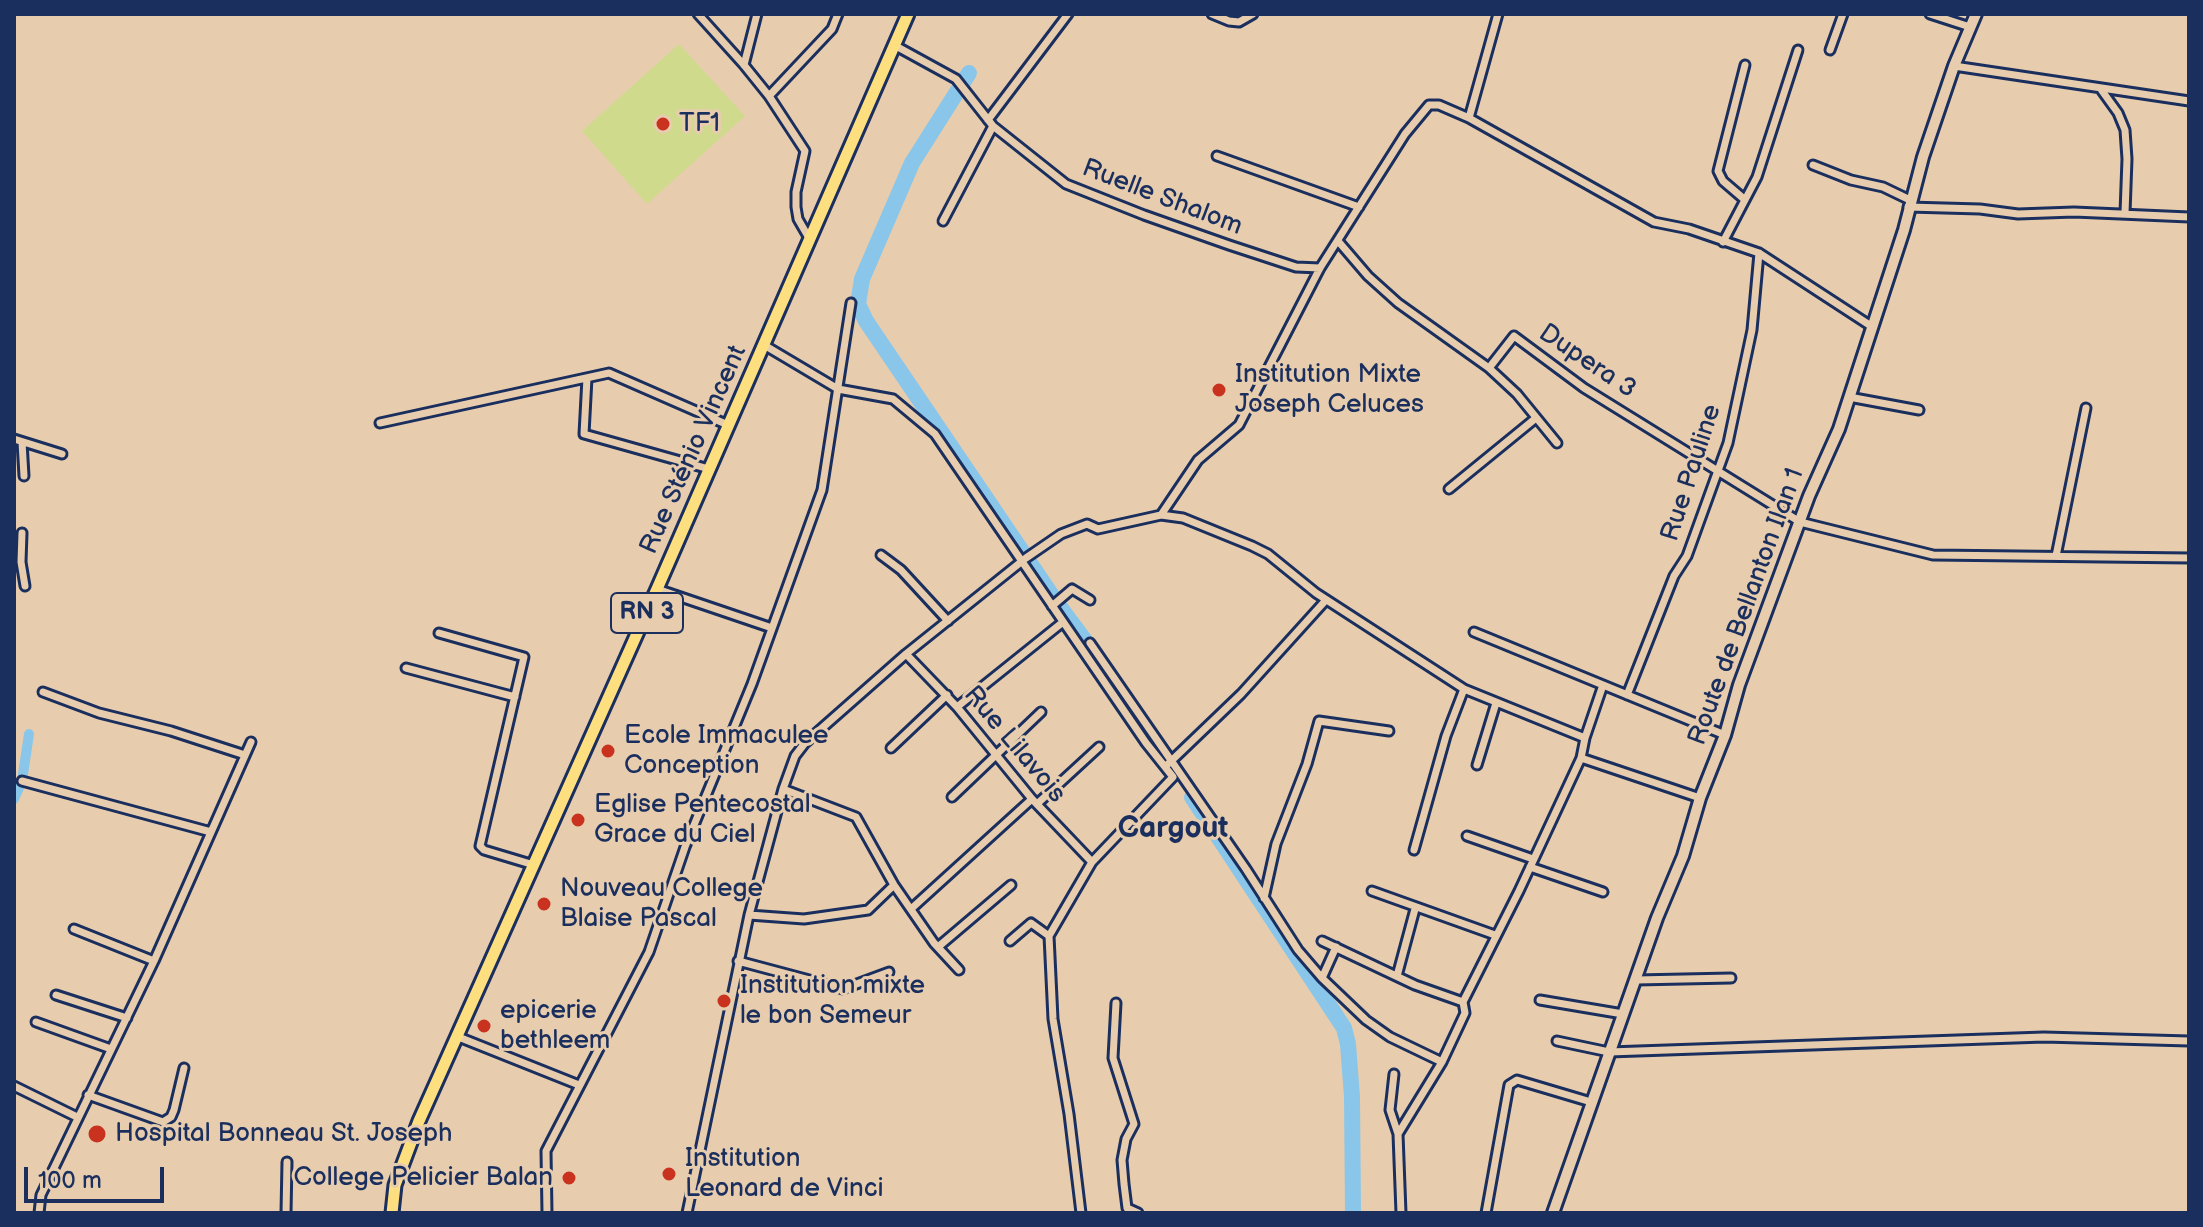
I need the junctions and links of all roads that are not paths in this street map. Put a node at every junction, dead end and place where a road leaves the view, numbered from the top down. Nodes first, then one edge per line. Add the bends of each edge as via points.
1 (698, 14) edge
2 (757, 14) edge
3 (838, 14) edge
4 (908, 14) edge
5 (1068, 14) edge
6 (1212, 14) edge
7 (1253, 14) edge
8 (1498, 14) edge
9 (1843, 14) edge
10 (1930, 14) edge
11 (1976, 14) edge
12 (1970, 27) junction
13 (894, 45) junction
14 (1798, 50) dead end
15 (1830, 50) dead end
16 (744, 65) junction
17 (1745, 65) dead end
18 (1954, 66) junction
19 (2100, 88) junction
20 (769, 96) junction
21 (2189, 101) edge
22 (1469, 118) junction
23 (990, 123) junction
24 (1217, 156) dead end
25 (1813, 165) dead end
26 (1744, 199) junction
27 (1909, 204) junction
28 (1359, 207) junction
29 (2125, 213) junction
30 (2189, 217) edge
31 (943, 221) dead end
32 (809, 238) junction
33 (1338, 241) junction
34 (1723, 242) junction
35 (1759, 253) junction
36 (1320, 268) junction
37 (851, 303) dead end
38 (1871, 326) junction
39 (764, 345) junction
40 (1489, 368) junction
41 (587, 378) junction
42 (838, 389) junction
43 (1849, 397) junction
44 (2086, 408) dead end
45 (1919, 410) dead end
46 (1536, 418) junction
47 (380, 423) dead end
48 (728, 425) junction
49 (18, 441) edge
50 (1557, 443) dead end
51 (62, 454) dead end
52 (709, 469) junction
53 (1717, 472) junction
54 (24, 476) dead end
55 (1449, 489) dead end
56 (1161, 515) junction
57 (1800, 522) junction
58 (22, 533) dead end
59 (881, 555) dead end
60 (2056, 556) junction
61 (1026, 558) junction
62 (2189, 558) edge
63 (25, 586) dead end
64 (657, 589) junction
65 (1090, 600) dead end
66 (1326, 600) junction
67 (1055, 604) junction
68 (948, 621) junction
69 (1063, 622) junction
70 (772, 628) junction
71 (1474, 632) dead end
72 (439, 633) dead end
73 (1090, 643) dead end
74 (906, 654) junction
75 (406, 668) dead end
76 (1603, 685) junction
77 (1464, 689) junction
78 (43, 692) dead end
79 (947, 695) junction
80 (1627, 695) junction
81 (515, 697) junction
82 (1496, 703) junction
83 (957, 707) junction
84 (1041, 712) dead end
85 (1389, 731) dead end
86 (1725, 735) junction
87 (1585, 738) junction
88 (1150, 741) junction
89 (251, 742) dead end
90 (1099, 747) dead end
91 (891, 748) dead end
92 (245, 755) junction
93 (997, 755) junction
94 (1581, 758) junction
95 (1167, 765) junction
96 (1477, 765) dead end
97 (22, 781) dead end
98 (783, 789) junction
99 (952, 797) dead end
100 (1700, 798) junction
101 (1034, 802) junction
102 (211, 832) junction
103 (1467, 836) dead end
104 (1414, 850) dead end
105 (1092, 862) junction
106 (1532, 863) junction
107 (534, 865) junction
108 (894, 885) junction
109 (1011, 885) dead end
110 (1372, 891) dead end
111 (1603, 892) dead end
112 (1264, 898) junction
113 (911, 909) junction
114 (1415, 909) junction
115 (749, 915) junction
116 (74, 929) dead end
117 (1495, 935) junction
118 (1049, 936) junction
119 (1010, 941) dead end
120 (1322, 941) dead end
121 (938, 947) junction
122 (1336, 947) junction
123 (154, 961) junction
124 (738, 961) junction
125 (959, 970) dead end
126 (889, 972) dead end
127 (1397, 976) junction
128 (1322, 978) junction
129 (1731, 978) dead end
130 (1636, 980) junction
131 (56, 995) dead end
132 (1540, 1000) dead end
133 (1463, 1002) junction
134 (1116, 1003) dead end
135 (1623, 1014) junction
136 (127, 1018) junction
137 (36, 1022) dead end
138 (456, 1036) junction
139 (1557, 1041) dead end
140 (2189, 1041) edge
141 (111, 1049) junction
142 (1609, 1052) junction
143 (1442, 1062) junction
144 (184, 1068) dead end
145 (1394, 1074) dead end
146 (579, 1085) junction
147 (14, 1086) edge
148 (88, 1095) junction
149 (1591, 1102) junction
150 (77, 1117) junction
151 (1398, 1134) junction
152 (287, 1162) dead end
153 (39, 1213) edge
154 (286, 1213) edge
155 (392, 1213) edge
156 (547, 1213) edge
157 (687, 1213) edge
158 (1081, 1213) edge
159 (1138, 1213) edge
160 (1401, 1213) edge
161 (1486, 1213) edge
162 (1553, 1213) edge

1 - 16 street
2 - 16 street
3 - 20 street via 832,29
4 - 13 main road, Rue Sténio Vincent / RN 3
5 - 23 street
6 - 7 street via 1239,22
8 - 22 street
9 - 15 street
10 - 12 street
11 - 12 street, Route de Bellanton Ilan 1
12 - 18 street, Route de Bellanton Ilan 1
13 - 23 street, Ruelle Shalom via 956,79
13 - 32 main road, Rue Sténio Vincent / RN 3
14 - 26 street via 1757,177
16 - 20 street
17 - 26 street via 1718,171
18 - 19 street
18 - 27 street, Route de Bellanton Ilan 1
19 - 21 street
19 - 29 street via 2125,130
20 - 32 street via 805,151 796,207
22 - 28 street via 1429,105
22 - 34 street via 1654,222
23 - 31 street
23 - 36 street, Ruelle Shalom via 1066,184 1282,263
24 - 28 street
25 - 27 street via 1883,187
26 - 34 street
27 - 29 street via 2018,214
27 - 38 street, Route de Bellanton Ilan 1
28 - 33 street
29 - 30 street
32 - 39 main road, Rue Sténio Vincent / RN 3
33 - 36 street
33 - 40 street via 1398,303
34 - 35 street
35 - 38 street
35 - 53 street, Rue Pauline via 1744,372
36 - 56 street via 1239,425 1198,460
37 - 42 street
38 - 43 street, Route de Bellanton Ilan 1
39 - 42 street
39 - 48 main road, Rue Sténio Vincent / RN 3
40 - 46 street
40 - 53 street, Dupera 3 via 1514,336 1584,388
41 - 47 street
41 - 48 street via 609,373
41 - 52 street via 584,434
42 - 61 street via 893,399 935,434
42 - 70 street via 822,490
43 - 45 street
43 - 57 street, Route de Bellanton Ilan 1
44 - 60 street
46 - 50 street
46 - 55 street
48 - 52 main road, Rue Sténio Vincent / RN 3
49 - 51 street
49 - 54 street
52 - 64 main road, Rue Sténio Vincent / RN 3
53 - 57 street, Dupera 3
53 - 80 street, Rue Pauline
56 - 61 street via 1098,529 1087,524
56 - 66 street via 1183,518 1268,554
57 - 60 street, Dupera 3 via 1933,555
57 - 86 street, Route de Bellanton Ilan 1
58 - 63 street
59 - 68 street
60 - 62 street, Dupera 3
61 - 67 street
61 - 68 street
64 - 70 street
64 - 107 main road, Rue Sténio Vincent / RN 3
65 - 67 street via 1072,589
66 - 77 street
66 - 95 street via 1241,694
67 - 69 street
68 - 74 street
69 - 83 street
69 - 88 street
70 - 146 street via 649,952
71 - 76 street
72 - 81 street via 523,656
73 - 88 street
74 - 79 street, Rue Lilavois
74 - 98 street via 805,743
75 - 81 street
76 - 80 street
76 - 87 street
77 - 82 street
77 - 104 street
78 - 92 street
79 - 83 street, Rue Lilavois
79 - 91 street
80 - 86 street
81 - 107 street via 480,846
82 - 87 street
82 - 96 street
83 - 93 street, Rue Lilavois
84 - 93 street
85 - 112 street via 1319,721 1276,844
86 - 100 street, Route de Bellanton Ilan 1
87 - 94 street
88 - 95 street
89 - 92 street
90 - 101 street
92 - 102 street
93 - 99 street
93 - 101 street, Rue Lilavois
94 - 100 street
94 - 106 street
95 - 105 street via 1173,777
95 - 112 street
97 - 102 street
98 - 108 street via 856,817
98 - 115 street
100 - 130 street, Route de Bellanton Ilan 1
101 - 105 street, Rue Lilavois
101 - 113 street
102 - 123 street
103 - 106 street
105 - 118 street
106 - 111 street
106 - 117 street
107 - 138 main road, Rue Sténio Vincent / RN 3
108 - 113 street
108 - 115 street via 868,910 804,919
109 - 121 street
110 - 114 street
112 - 128 street
113 - 121 street
114 - 117 street
114 - 127 street
115 - 124 street
116 - 123 street
117 - 133 street
118 - 119 street via 1031,923
118 - 158 street via 1053,1019
120 - 122 street
121 - 125 street
122 - 127 street
122 - 128 street
123 - 136 street
124 - 126 street via 843,989
124 - 157 street
127 - 133 street
128 - 143 street via 1390,1037
129 - 130 street
130 - 135 street, Route de Bellanton Ilan 1
131 - 136 street
132 - 135 street
133 - 143 street via 1465,1013
134 - 159 street via 1113,1058 1134,1124 1122,1160 1124,1184 1127,1208
135 - 142 street, Route de Bellanton Ilan 1
136 - 141 street
137 - 141 street
138 - 146 street
138 - 155 main road, Rue Sténio Vincent / RN 3 via 404,1156
139 - 142 street
140 - 142 street via 2029,1037
141 - 148 street
142 - 149 street, Route de Bellanton Ilan 1
143 - 151 street
144 - 148 street via 174,1110 163,1122
145 - 151 street via 1390,1110
146 - 156 street via 546,1151
147 - 150 street
148 - 150 street
149 - 161 street via 1517,1080 1509,1085
149 - 162 street, Route de Bellanton Ilan 1
150 - 153 street via 41,1195
151 - 160 street
152 - 154 street

